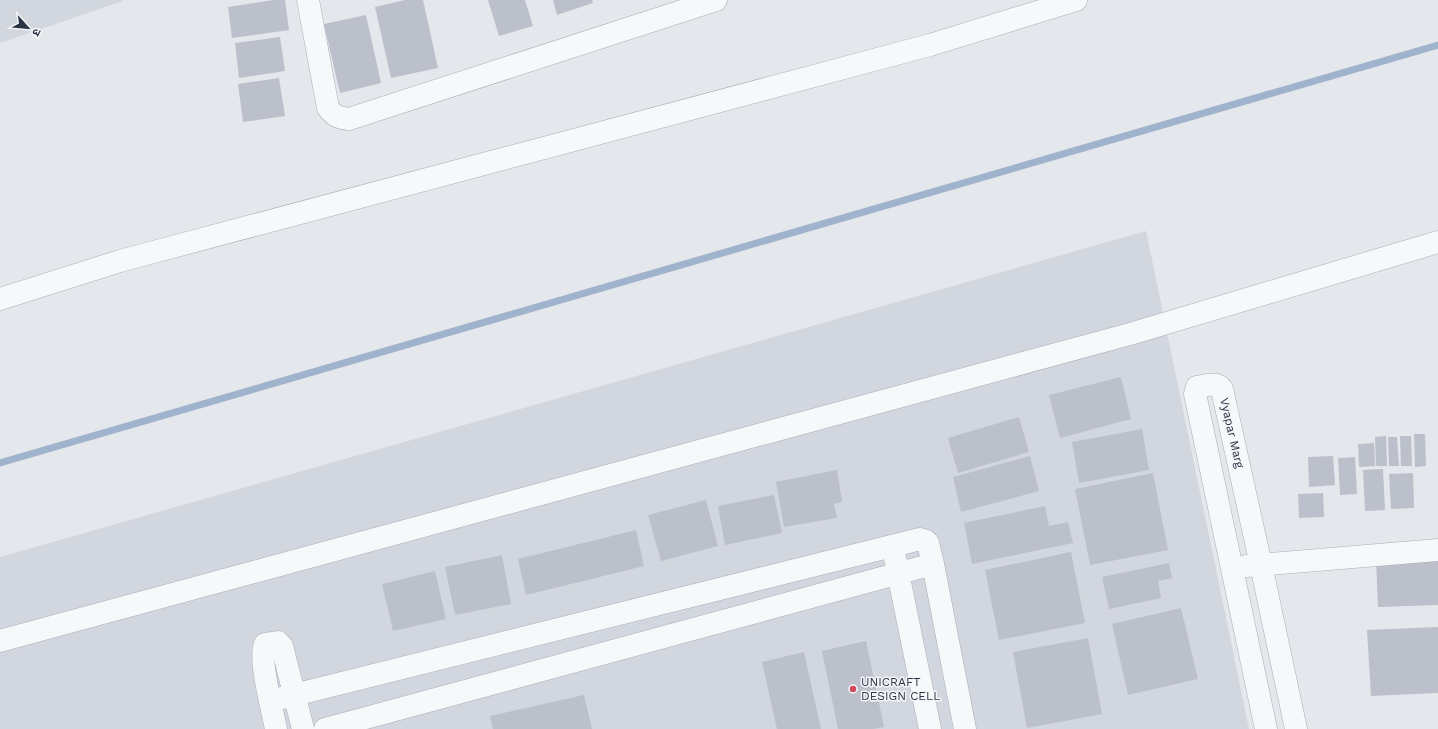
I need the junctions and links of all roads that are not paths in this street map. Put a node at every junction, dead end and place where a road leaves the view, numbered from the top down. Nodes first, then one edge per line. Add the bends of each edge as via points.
1 (308, 0) edge
2 (716, 0) edge
3 (1076, 0) edge
4 (1438, 242) edge
5 (0, 299) edge
6 (892, 545) junction
7 (1438, 550) edge
8 (933, 564) junction
9 (1261, 565) junction
10 (1232, 568) junction
11 (898, 573) junction
12 (0, 641) edge
13 (294, 694) junction
14 (270, 701) junction
15 (276, 729) edge
16 (303, 729) edge
17 (325, 729) edge
18 (930, 729) edge
19 (965, 729) edge
20 (1266, 729) edge
21 (1296, 729) edge

1 - 2 street via 328,108 339,118 349,119
3 - 5 street via 930,45 120,261
4 - 12 street via 1130,334
6 - 8 street via 923,540 928,544
6 - 11 street
6 - 13 street
7 - 9 street
8 - 11 street
8 - 19 street
9 - 10 street
9 - 10 street, Vyapar Marg via 1222,389 1216,384 1197,387 1195,394
9 - 21 street, Vyapar Marg
10 - 20 street, Vyapar Marg
11 - 17 street
11 - 18 street
13 - 14 street
13 - 14 street via 282,646 278,642 264,644 264,668
13 - 16 street
14 - 15 street

